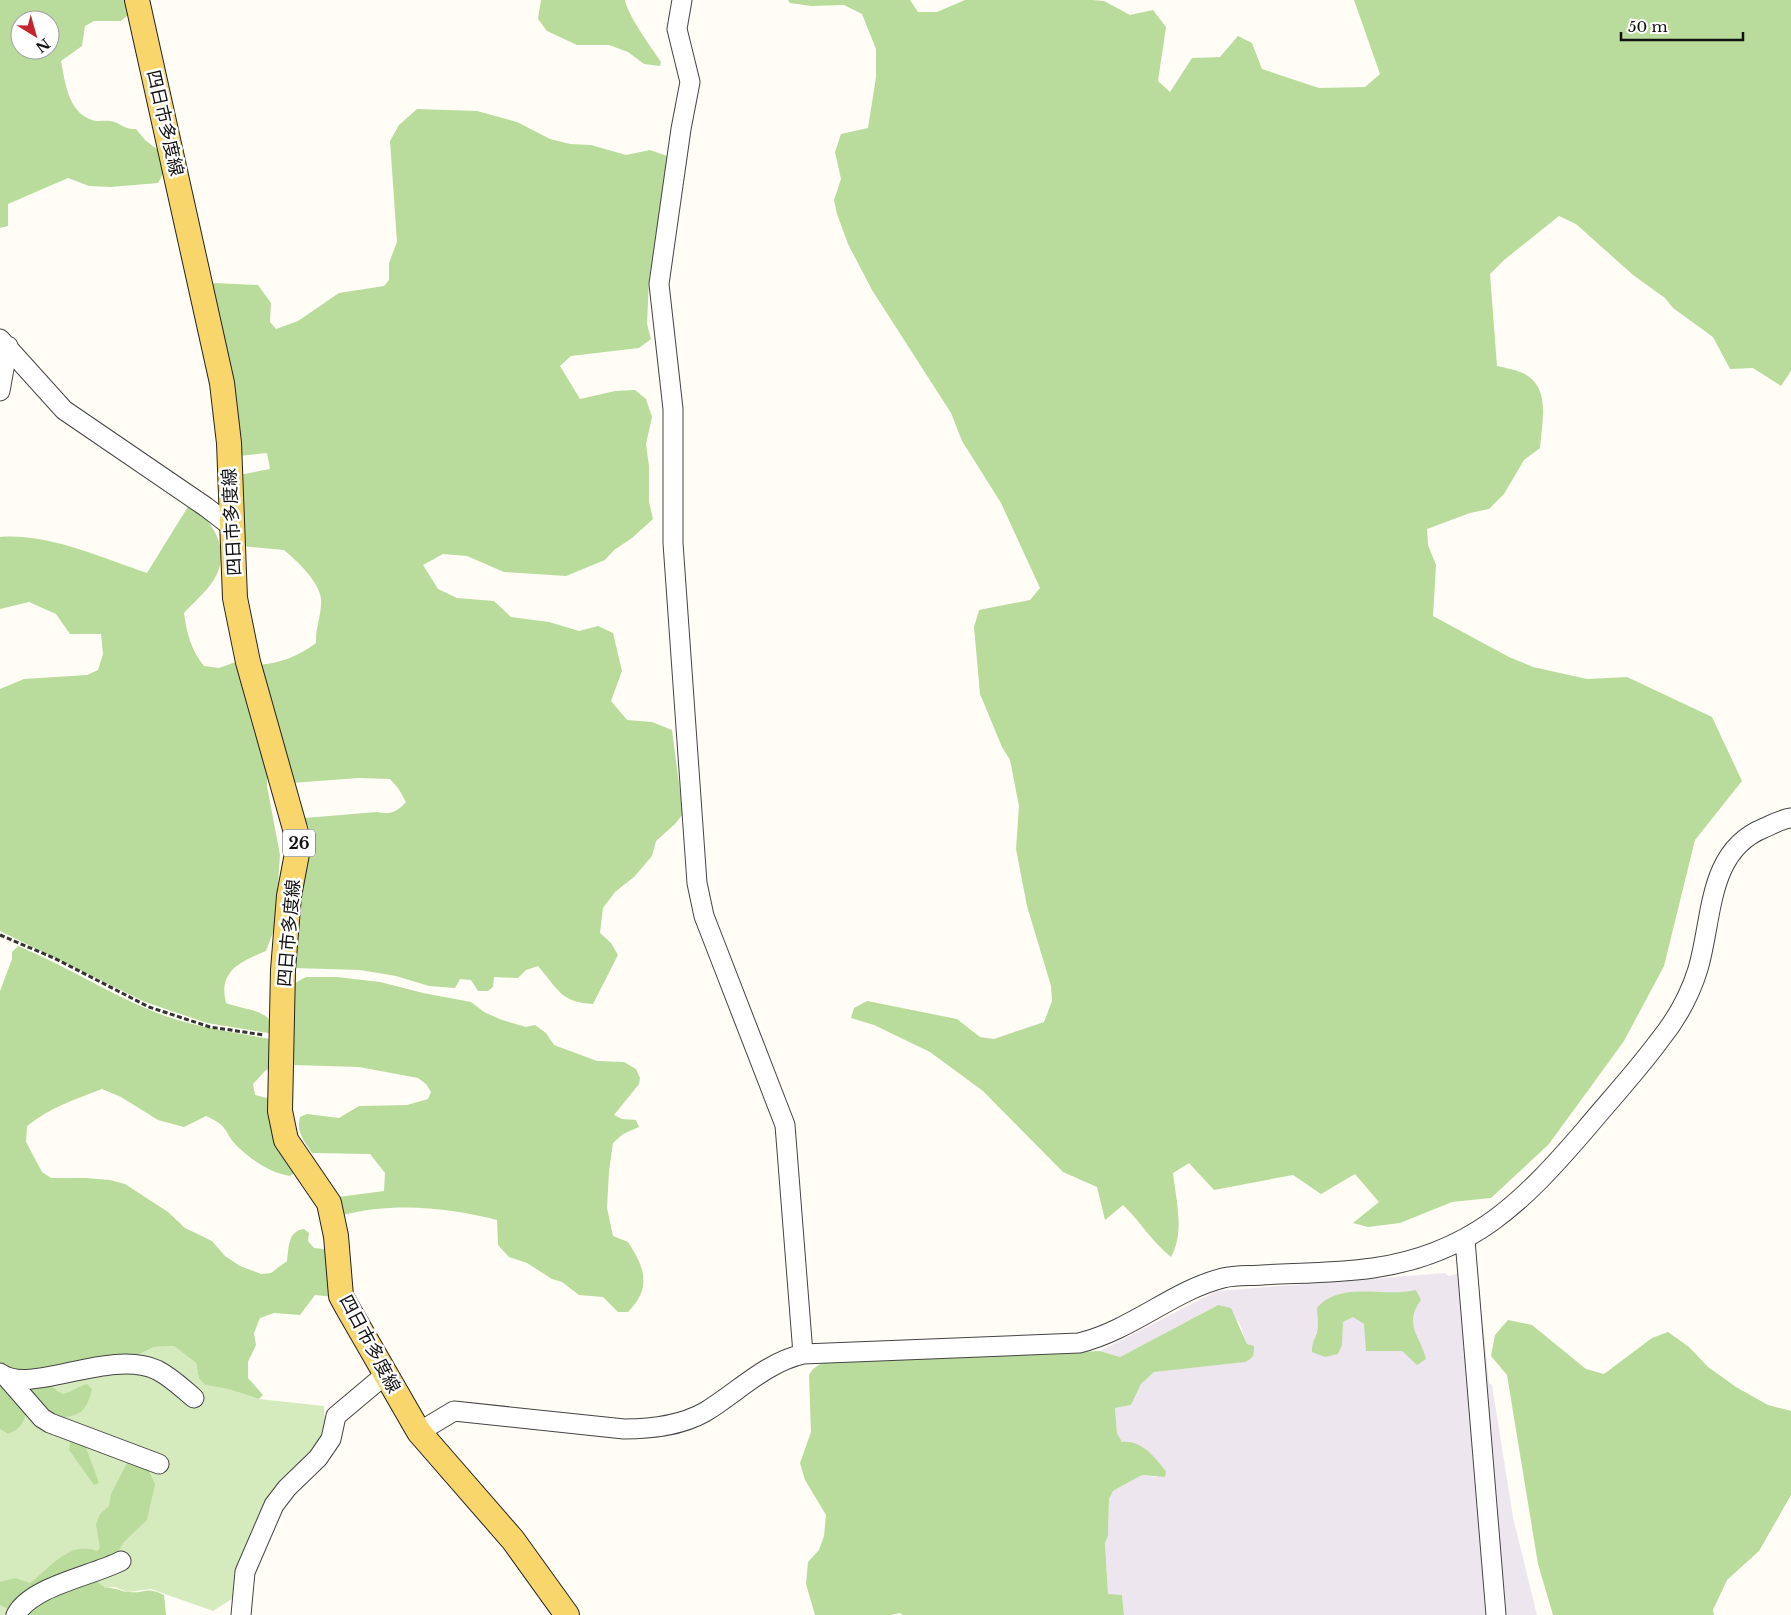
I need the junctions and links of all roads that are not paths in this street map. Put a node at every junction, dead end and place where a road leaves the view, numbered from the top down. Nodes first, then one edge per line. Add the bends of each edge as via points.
1 (137, 0) edge
2 (682, 0) edge
3 (4, 342) edge
4 (0, 392) edge
5 (232, 527) junction
6 (1791, 818) edge
7 (1465, 1240) junction
8 (803, 1354) junction
9 (386, 1374) junction
10 (4, 1376) edge
11 (194, 1398) dead end
12 (419, 1432) junction
13 (159, 1464) dead end
14 (120, 1561) dead end
15 (16, 1615) edge
16 (241, 1615) edge
17 (567, 1615) edge
18 (1496, 1615) edge

1 - 5 main road, 四日市多度線 / 26 via 222,383 229,443
2 - 8 street via 677,29 690,82 659,284 673,409 673,542 697,883 704,916 785,1125
3 - 4 street
3 - 5 street via 64,410
5 - 9 main road, 四日市多度線 / 26 via 236,598 248,662 299,842 289,896 283,970 282,1130 292,1151 329,1202 336,1236 341,1296
6 - 7 street via 1754,832 1728,855 1718,879 1698,970 1682,1007 1656,1046 1543,1177 1518,1202
7 - 8 street via 1438,1252 1374,1268 1224,1278 1192,1290 1100,1338 1079,1343
7 - 18 street
8 - 12 street via 787,1357 767,1368 705,1412 661,1427 624,1429 454,1410
9 - 12 main road, 四日市多度線 / 26
9 - 16 street via 336,1416 331,1439 318,1458 274,1505 245,1572
10 - 11 street via 20,1380 46,1378 102,1365 139,1366 156,1370
10 - 13 street via 50,1423
12 - 17 main road, 四日市多度線 / 26 via 513,1540
14 - 15 street via 40,1593 19,1608

